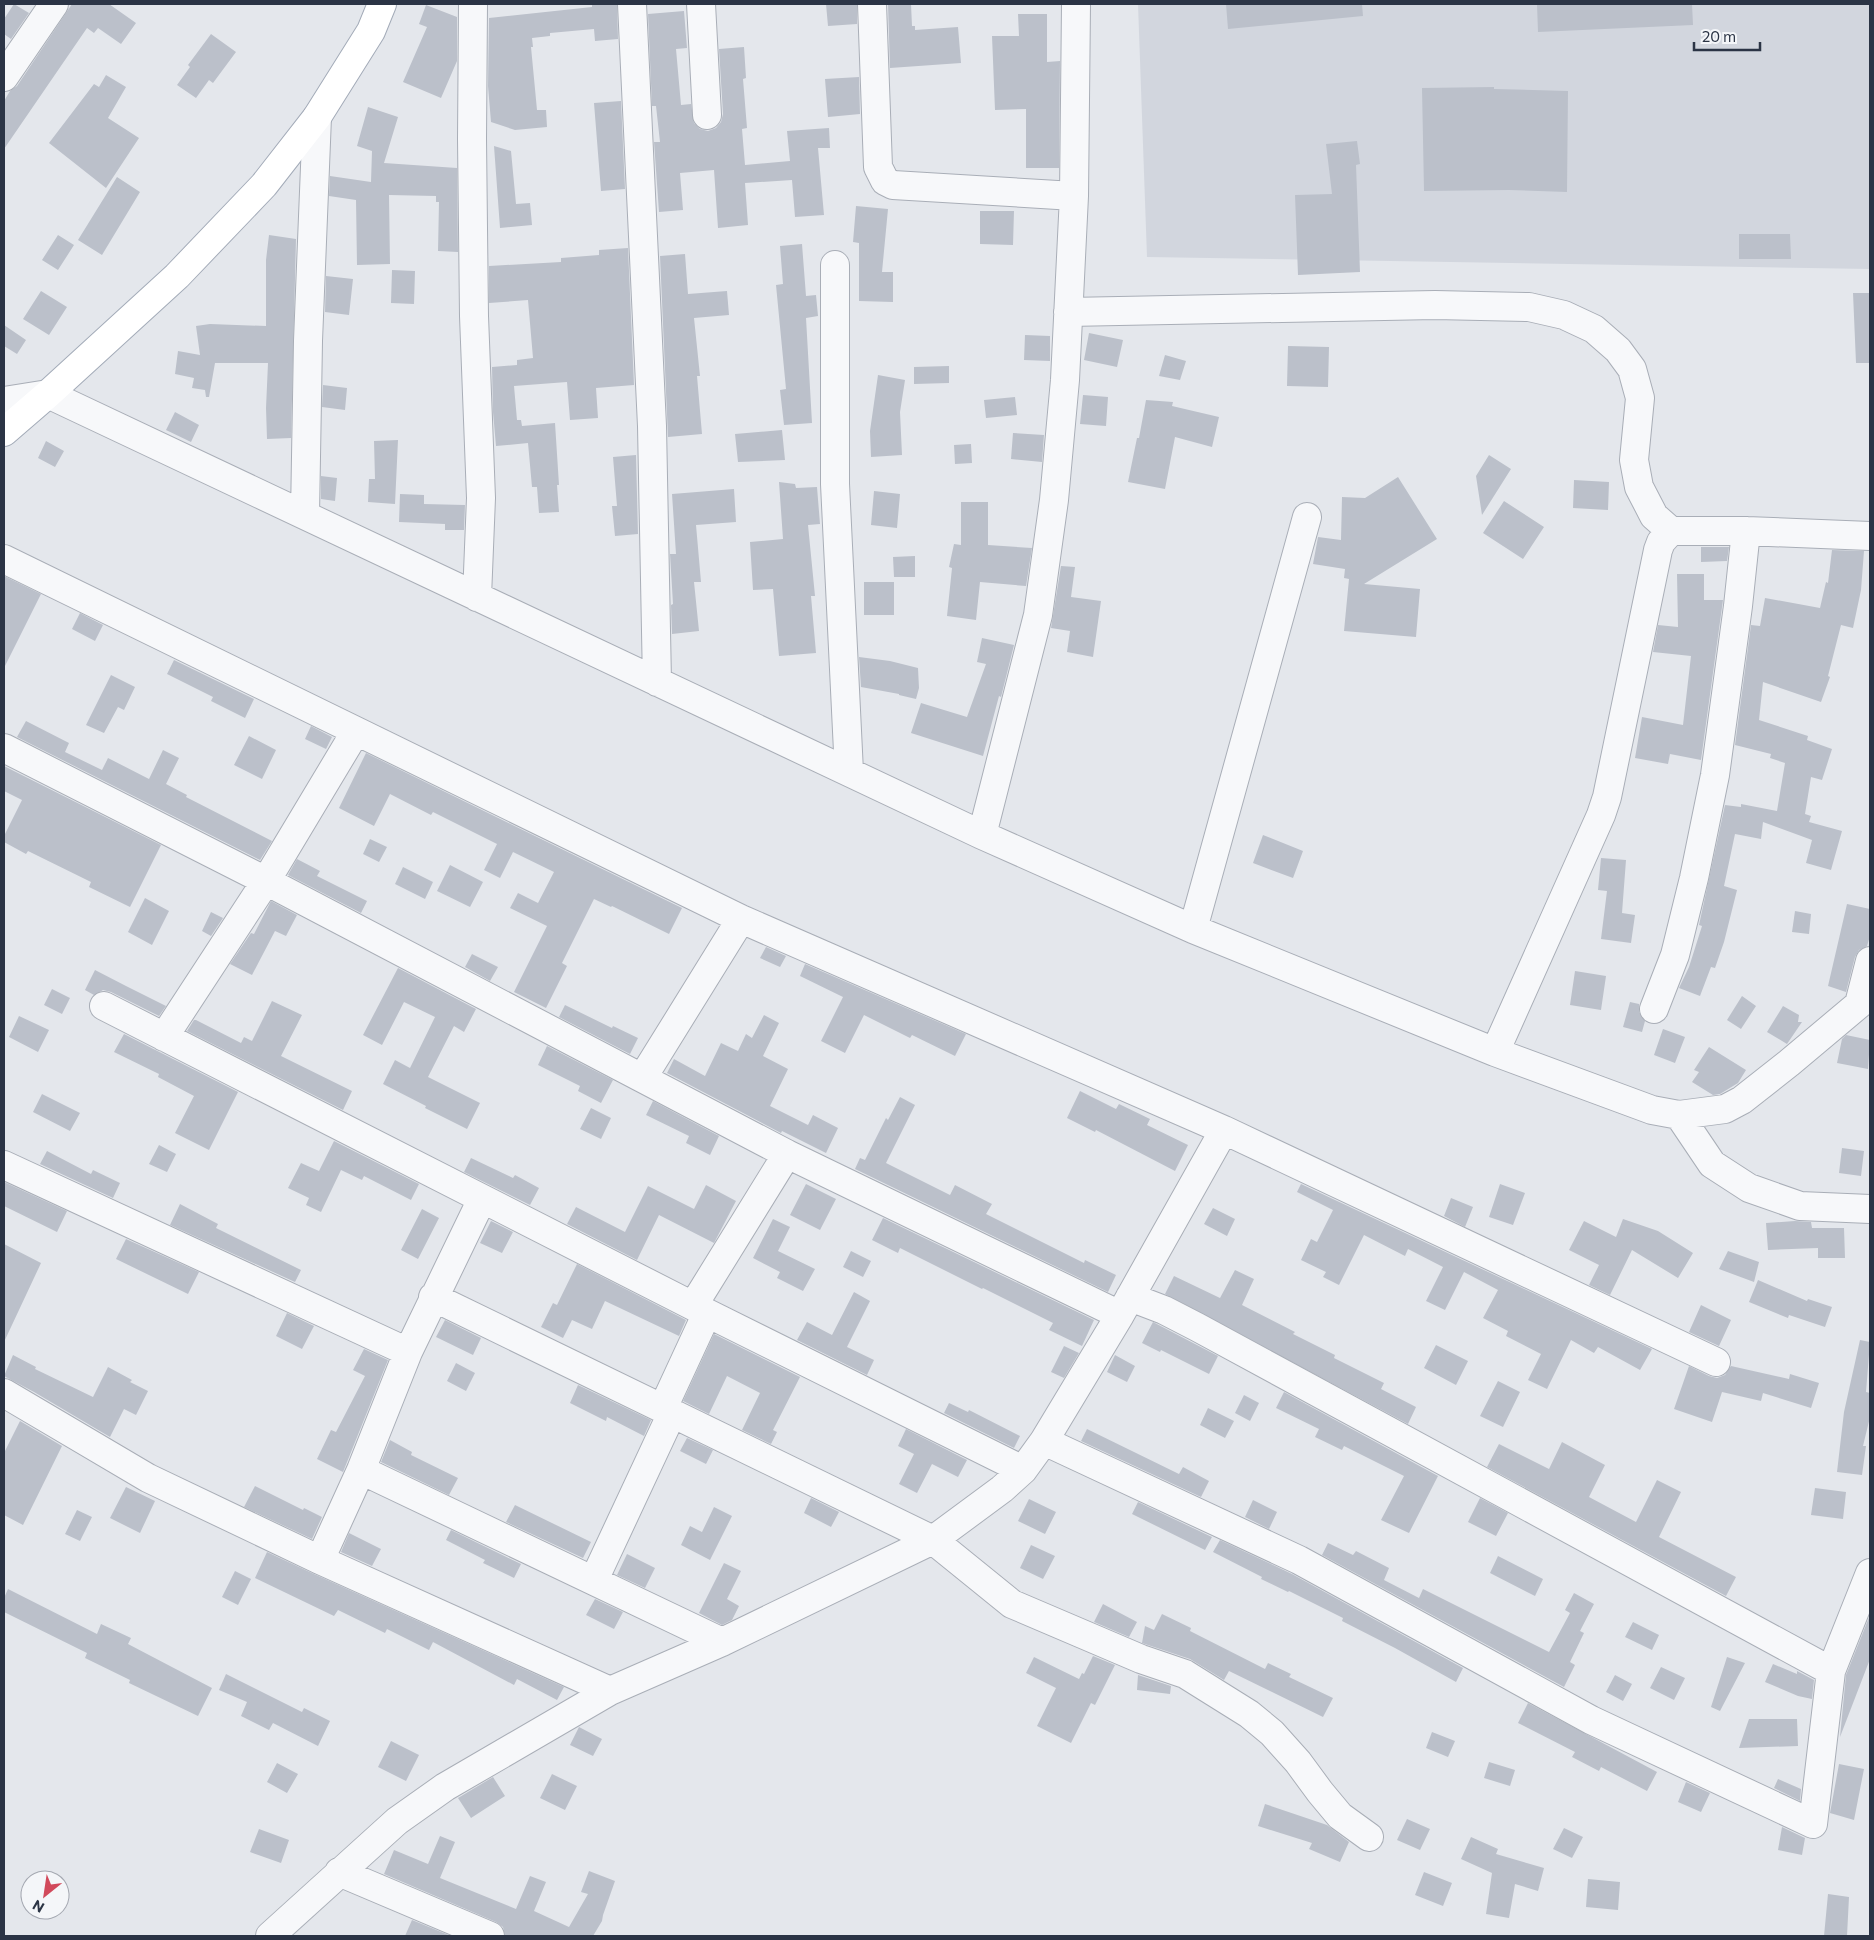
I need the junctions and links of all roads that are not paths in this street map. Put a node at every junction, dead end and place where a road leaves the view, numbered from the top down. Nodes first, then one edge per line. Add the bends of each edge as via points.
1 (54, 4) edge
2 (382, 4) edge
3 (473, 4) edge
4 (632, 4) edge
5 (701, 4) edge
6 (872, 4) edge
7 (1076, 4) edge
8 (4, 77) edge
9 (707, 115) dead end
10 (317, 117) junction
11 (1074, 196) junction
12 (835, 265) dead end
13 (1068, 312) junction
14 (48, 394) junction
15 (4, 400) edge
16 (4, 432) edge
17 (304, 515) junction
18 (1307, 517) dead end
19 (1671, 531) junction
20 (1746, 531) junction
21 (1870, 536) edge
22 (4, 559) edge
23 (477, 597) junction
24 (657, 682) junction
25 (356, 732) junction
26 (4, 748) edge
27 (849, 772) junction
28 (982, 835) junction
29 (266, 881) junction
30 (741, 919) junction
31 (1194, 929) junction
32 (1870, 961) edge
33 (1865, 999) edge
34 (104, 1006) dead end
35 (1654, 1009) dead end
36 (164, 1037) junction
37 (1495, 1052) junction
38 (643, 1077) junction
39 (1679, 1114) junction
40 (1224, 1130) junction
41 (787, 1154) junction
42 (4, 1165) edge
43 (482, 1198) junction
44 (1870, 1209) edge
45 (433, 1296) junction
46 (1125, 1306) junction
47 (700, 1309) junction
48 (408, 1352) junction
49 (1716, 1362) dead end
50 (4, 1393) edge
51 (667, 1411) junction
52 (1044, 1441) junction
53 (362, 1470) junction
54 (1023, 1470) junction
55 (933, 1540) junction
56 (320, 1560) junction
57 (1870, 1573) edge
58 (594, 1580) junction
59 (722, 1642) junction
60 (1831, 1672) junction
61 (610, 1692) junction
62 (1369, 1837) dead end
63 (339, 1872) junction
64 (272, 1936) edge
65 (490, 1936) edge

1 - 8 street
2 - 10 main road via 372,31
3 - 23 street via 474,316 480,498
4 - 24 street via 652,426
5 - 9 street
6 - 11 street via 878,167 885,180 893,185
7 - 11 street
10 - 14 main road via 264,185 177,276
10 - 17 street
11 - 13 street
12 - 27 street via 835,484
13 - 19 street via 1435,305 1529,307 1564,315 1594,329 1618,350 1632,369 1640,398 1634,460 1639,488 1654,516
13 - 28 street via 1054,500 1038,615
14 - 15 street
14 - 16 main road
14 - 17 street
17 - 23 street
18 - 31 street
19 - 20 street
19 - 37 street via 1658,550 1601,815
20 - 21 street
20 - 35 street via 1715,775 1675,955
22 - 25 street
23 - 24 street
24 - 27 street
25 - 29 street
25 - 30 street
26 - 29 street
27 - 28 street
28 - 31 street
29 - 36 street
29 - 38 street
30 - 38 street
30 - 40 street
31 - 37 street
32 - 33 street
33 - 39 street via 1742,1100 1724,1109
34 - 36 street
36 - 43 street
37 - 39 street via 1652,1110
38 - 41 street
39 - 44 street via 1712,1164 1749,1188 1800,1206
40 - 46 street
40 - 49 street
41 - 46 street
41 - 47 street
42 - 48 street
43 - 45 street
43 - 47 street
45 - 48 street
45 - 51 street
46 - 52 street
46 - 60 street via 1164,1310 1197,1327
47 - 51 street
47 - 54 street
48 - 53 street
50 - 56 street via 148,1478
51 - 55 street
51 - 58 street
52 - 54 street
52 - 60 street via 1299,1560 1591,1720 1813,1824
53 - 56 street
53 - 58 street
54 - 55 street
55 - 59 street
55 - 62 street via 1012,1604 1184,1674 1248,1714 1292,1755 1340,1816
56 - 61 street
57 - 60 street
58 - 59 street
59 - 61 street
61 - 63 street via 445,1786 397,1820
63 - 64 street
63 - 65 street

